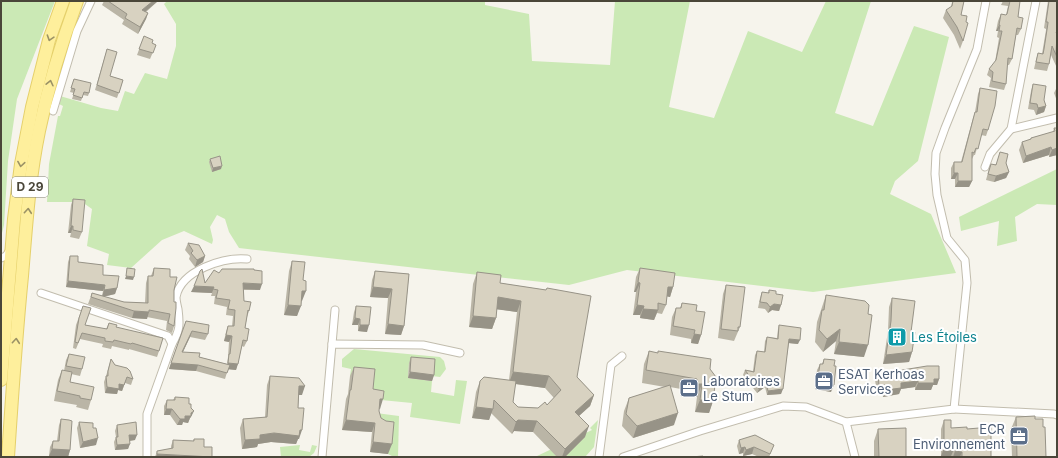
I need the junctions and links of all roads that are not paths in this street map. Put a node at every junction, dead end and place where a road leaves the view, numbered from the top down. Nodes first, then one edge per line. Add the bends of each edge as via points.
1 (63, 1) edge
2 (77, 1) edge
3 (91, 1) edge
4 (986, 1) edge
5 (1036, 1) edge
6 (53, 111) dead end
7 (1057, 118) edge
8 (1011, 129) junction
9 (985, 167) dead end
10 (12, 246) junction
11 (1, 258) edge
12 (247, 259) dead end
13 (41, 293) dead end
14 (335, 310) dead end
15 (172, 344) junction
16 (332, 344) junction
17 (460, 353) dead end
18 (622, 356) dead end
19 (4, 378) edge
20 (954, 409) junction
21 (1057, 415) edge
22 (846, 422) junction
23 (3, 457) edge
24 (8, 457) edge
25 (147, 457) edge
26 (322, 457) edge
27 (599, 457) edge
28 (623, 457) edge
29 (855, 457) edge

1 -> 10 main road, D 29 via 49,40 20,164
19 -> 2 main road, D 29 via 38,133 63,37
3 - 6 street via 77,31
4 - 20 street via 977,49 936,153 937,195 947,238 965,260 967,283
5 - 8 street
7 - 8 street
8 - 9 street via 990,154
10 - 11 street via 6,256
10 - 19 main road, D 29
12 - 15 street via 226,260 205,267 180,287 176,298 179,327
13 - 15 street via 168,336
14 - 16 street
15 - 25 street via 146,414
16 - 17 street via 422,345
16 - 26 street
18 - 27 street via 611,365
19 - 23 main road, D 29
19 - 24 main road
20 - 21 street
20 - 22 street
22 - 28 street via 806,407 783,406
22 - 29 street

